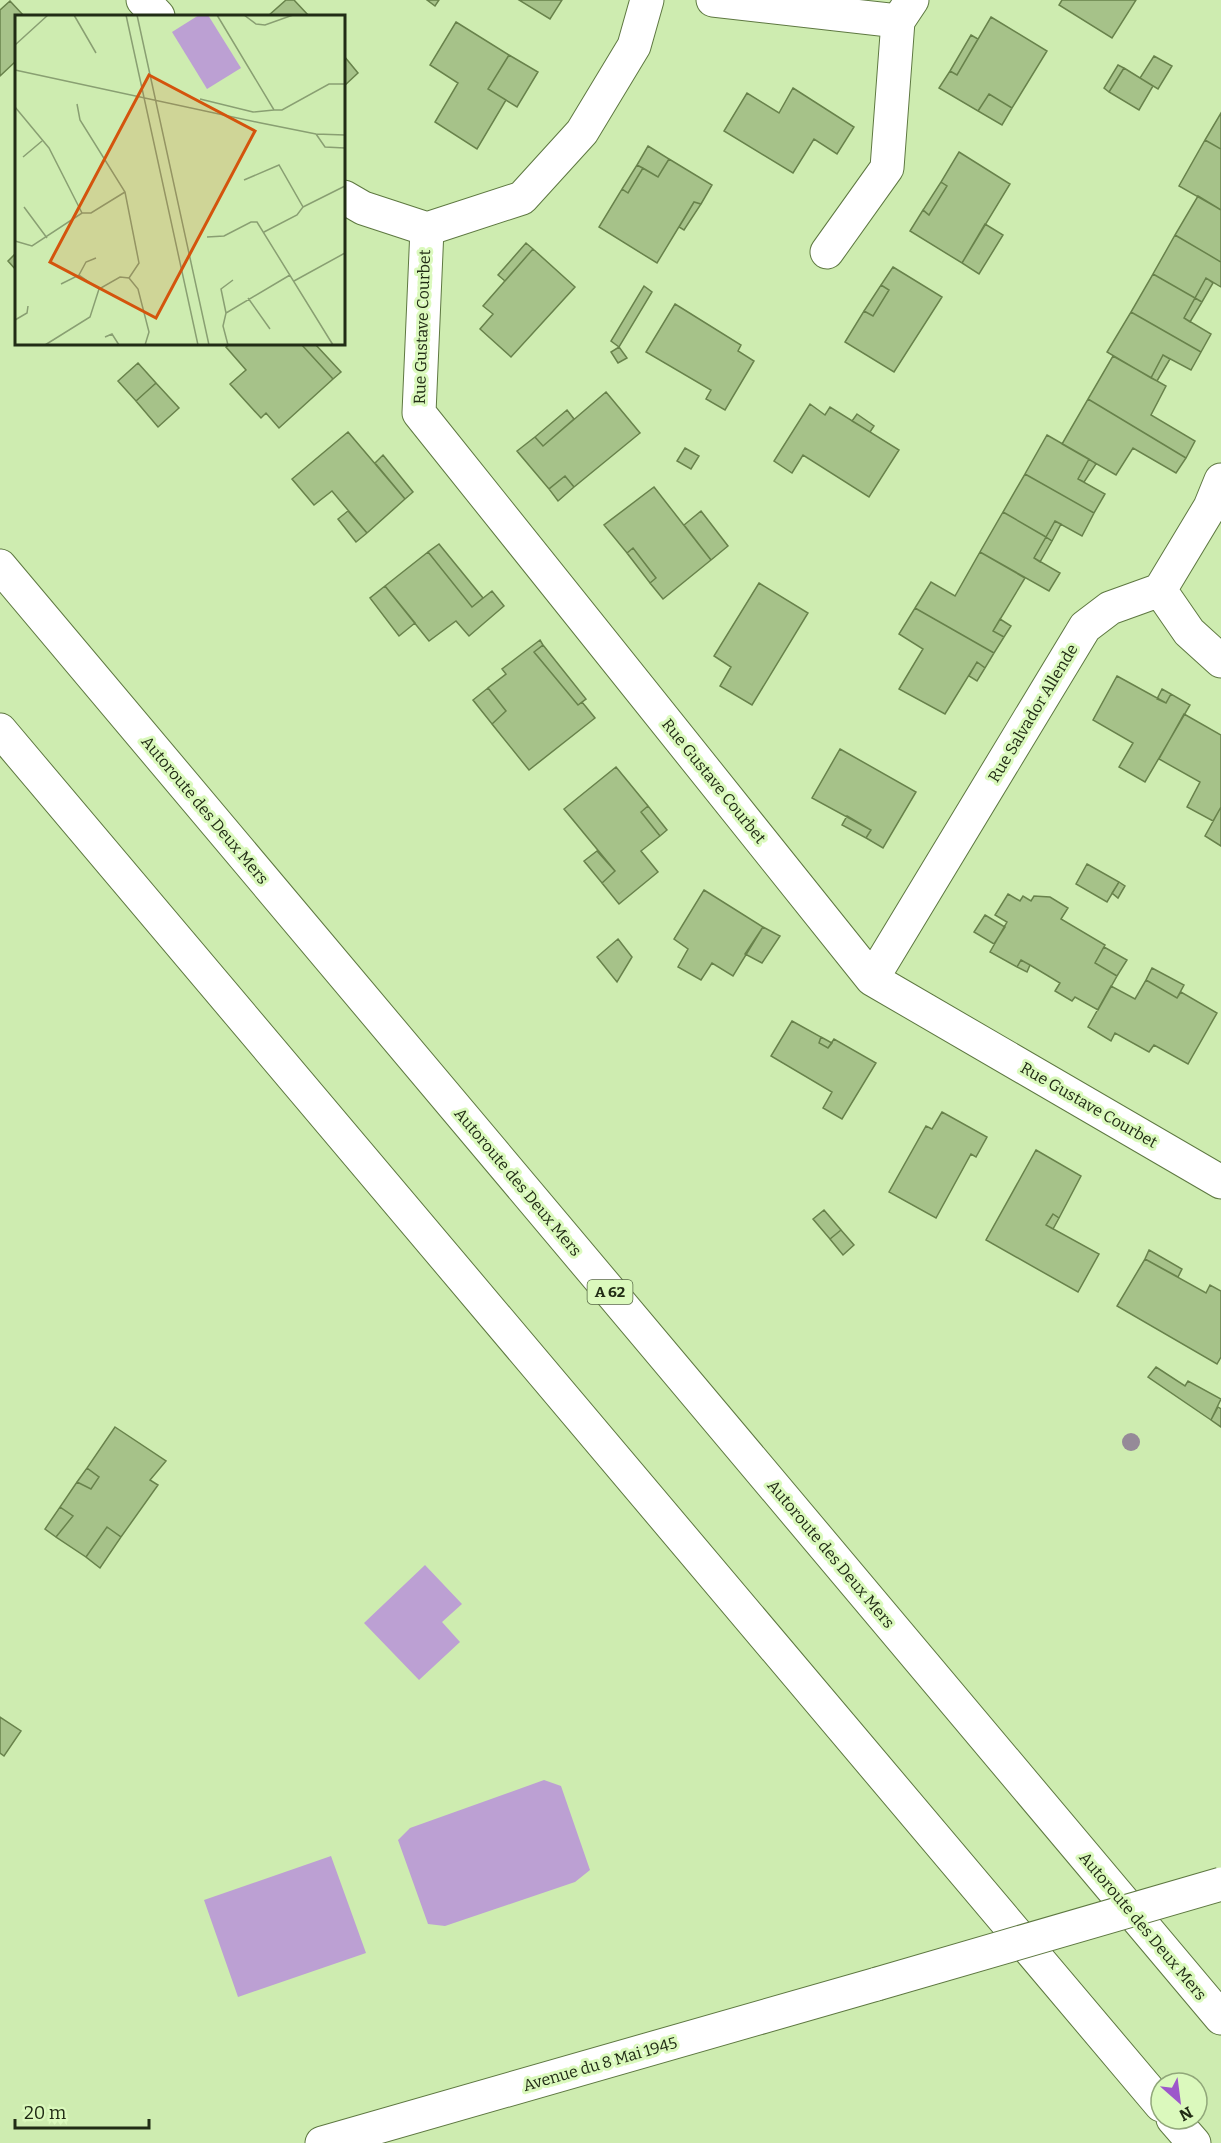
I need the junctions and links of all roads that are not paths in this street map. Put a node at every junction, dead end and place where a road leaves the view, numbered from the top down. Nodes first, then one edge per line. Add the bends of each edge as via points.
1 (143, 0) edge
2 (647, 0) edge
3 (713, 0) edge
4 (905, 10) edge
5 (157, 15) edge
6 (345, 198) edge
7 (427, 229) junction
8 (827, 252) dead end
9 (1221, 480) edge
10 (0, 566) edge
11 (1160, 590) junction
12 (1221, 661) edge
13 (0, 730) edge
14 (872, 979) junction
15 (1221, 1182) edge
16 (1221, 1884) edge
17 (1221, 2018) edge
18 (1149, 2091) edge
19 (1184, 2131) edge
20 (322, 2143) edge
21 (1194, 2143) edge

1 - 5 main road
2 - 7 main road via 634,46 582,132 522,198
3 - 4 main road
4 - 8 main road via 887,168
6 - 7 main road via 363,208
7 - 14 main road, Rue Gustave Courbet via 419,413
9 - 11 main road via 1210,507
10 - 17 main road, Autoroute des Deux Mers / A 62
11 - 12 main road via 1189,632
11 - 14 main road, Rue Salvador Allende via 1110,608 1085,627
13 - 18 main road
14 - 15 main road, Rue Gustave Courbet
16 - 20 main road, Avenue du 8 Mai 1945, bridge
19 - 21 main road

